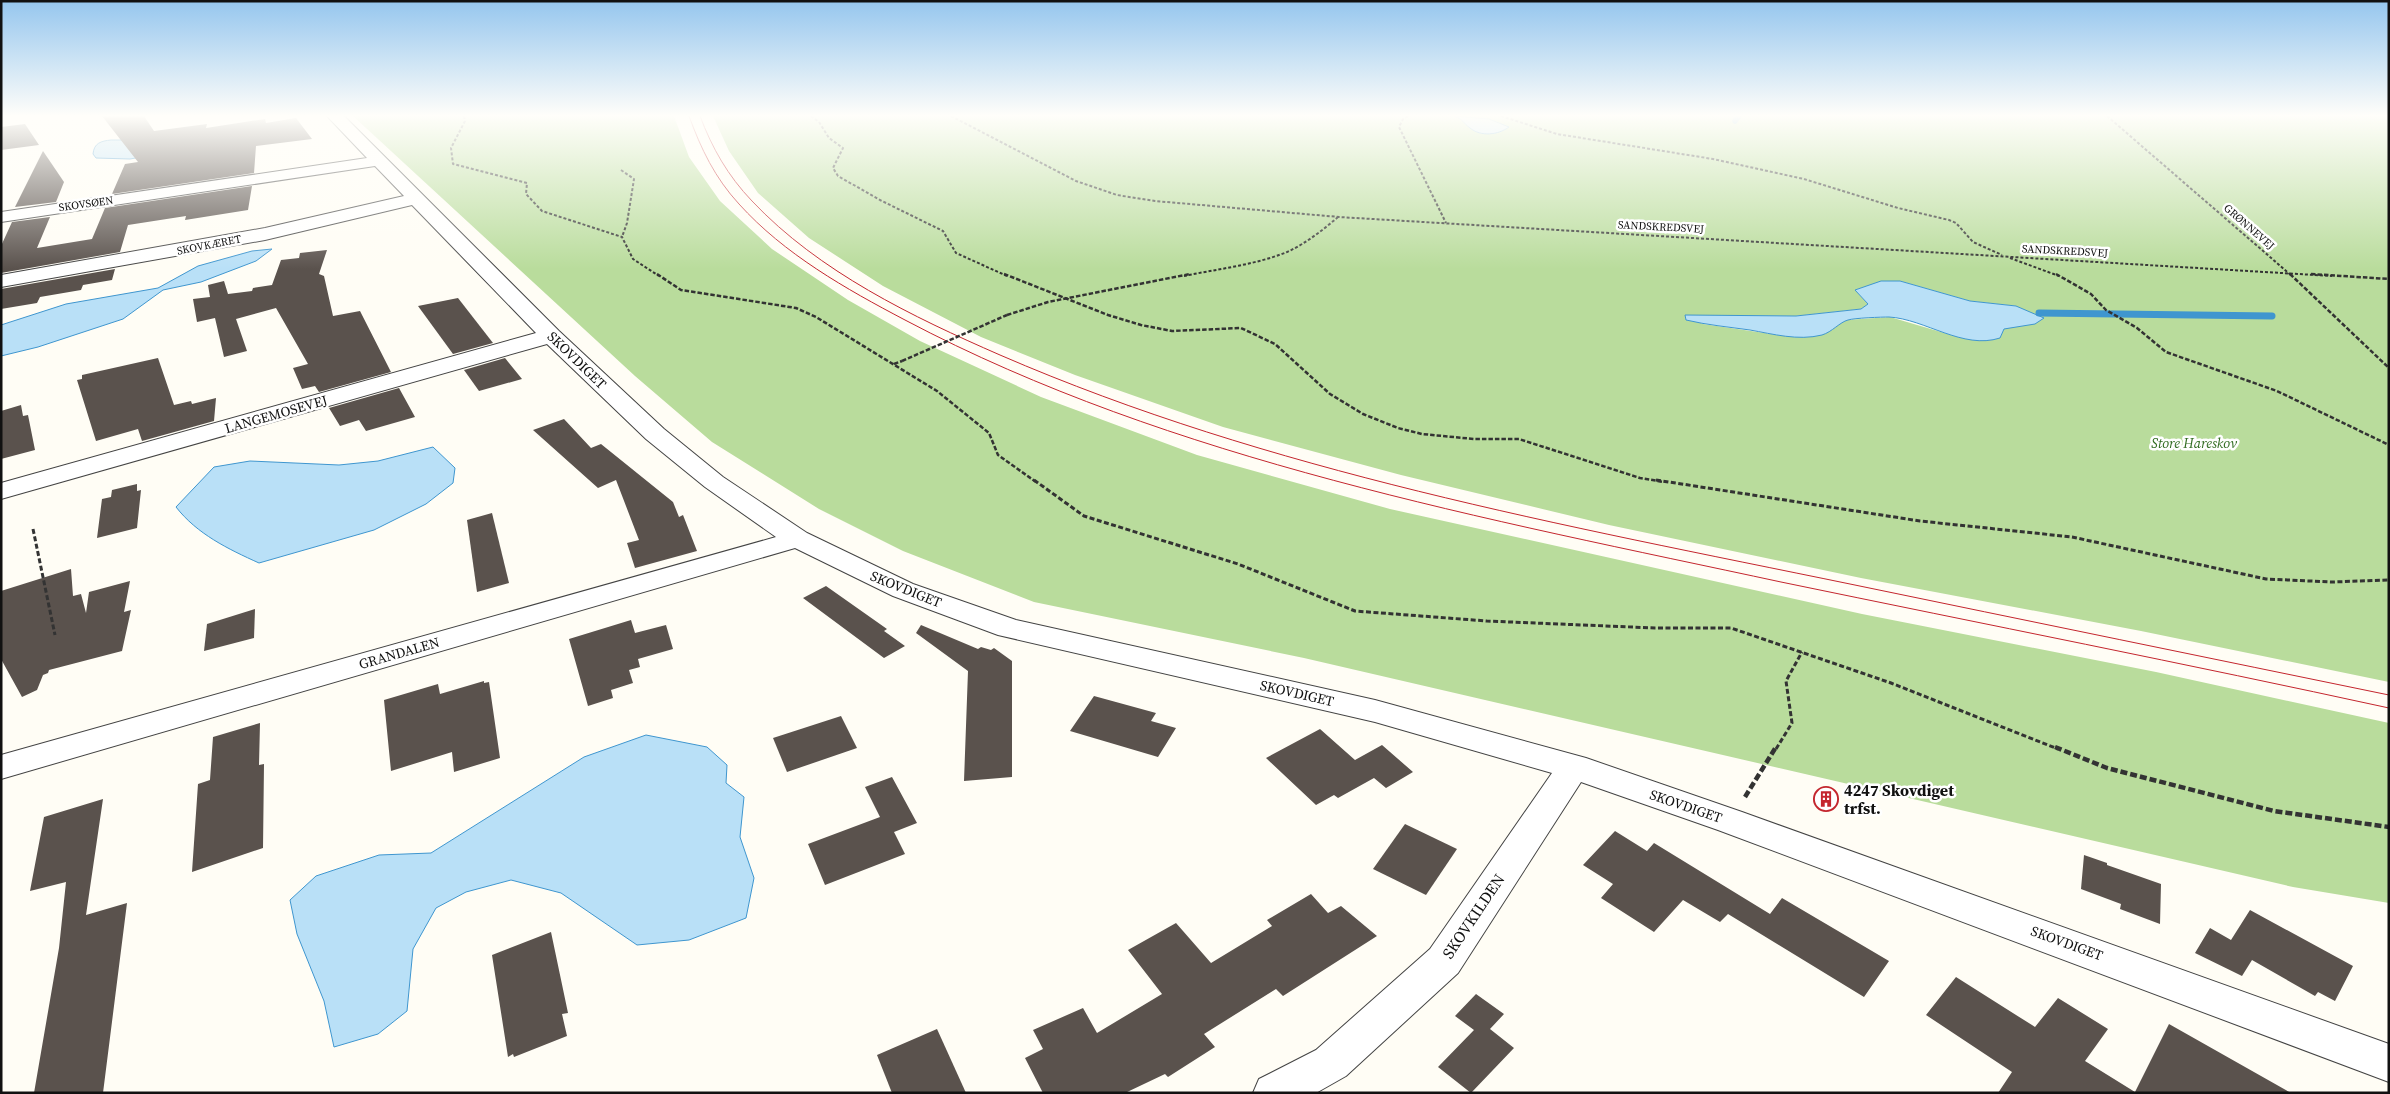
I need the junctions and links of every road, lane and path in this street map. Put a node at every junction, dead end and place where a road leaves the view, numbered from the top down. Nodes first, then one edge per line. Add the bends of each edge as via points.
1 (331, 167) edge
2 (385, 167) edge
3 (465, 167) edge
4 (833, 167) edge
5 (1048, 167) edge
6 (1419, 167) edge
7 (1752, 167) edge
8 (2167, 167) edge
9 (621, 170) dead end
10 (414, 199) junction
11 (1339, 216) junction
12 (1, 217) edge
13 (1446, 223) junction
14 (622, 237) junction
15 (2005, 256) junction
16 (2289, 273) junction
17 (2389, 279) edge
18 (1, 281) edge
19 (1069, 298) junction
20 (551, 336) junction
21 (894, 364) junction
22 (2389, 368) edge
23 (2389, 445) edge
24 (1, 491) edge
25 (33, 528) dead end
26 (797, 539) junction
27 (2389, 580) edge
28 (55, 634) dead end
29 (1802, 652) junction
30 (1, 767) edge
31 (1574, 767) junction
32 (1730, 821) junction
33 (2389, 826) edge
34 (2389, 1063) edge
35 (1274, 1093) edge

1 - 12 street, SKOVSØEN
2 - 10 street, SKOVDIGET
3 - 14 path via 527,183 526,194 542,211
4 - 19 path via 838,176 943,231 956,253 1017,280
5 - 11 path, SANDSKREDSVEJ via 1076,182 1117,195
6 - 13 path
7 - 15 path via 1804,178 1898,208 1949,220 1956,223 1973,242
8 - 16 path, GRØNNEVEJ
9 - 14 path via 634,179 629,194 628,223
10 - 18 street, SKOVKÆRET via 265,234
10 - 20 street, SKOVDIGET
11 - 13 path, SANDSKREDSVEJ
11 - 19 path via 1321,232 1287,252 1239,265
13 - 15 path, SANDSKREDSVEJ
14 - 21 path via 634,259 681,290 796,308 816,316
15 - 16 path, SANDSKREDSVEJ
15 - 23 path via 2052,272 2093,295 2098,304 2139,329 2155,346 2166,352 2277,391
16 - 17 path, SANDSKREDSVEJ
16 - 22 path, GRØNNEVEJ
19 - 21 path, bridge via 1007,314
19 - 27 path via 1108,315 1172,331 1241,328 1275,344 1330,394 1363,414 1422,434 1519,439 1640,478 1920,521 2072,537 2266,579
20 - 24 street, LANGEMOSEVEJ
20 - 26 street, SKOVDIGET via 655,434 714,482
21 - 29 path via 937,391 989,433 998,455 1084,516 1238,564 1354,611 1497,622 1731,628
25 - 28 path
26 - 30 street, GRANDALEN
26 - 31 street, SKOVDIGET via 903,590 1009,628 1375,711
29 - 32 path via 1786,681 1792,723
29 - 33 path via 2107,768 2274,811
31 - 32 street, SKOVDIGET
31 - 35 street, SKOVKILDEN via 1444,961 1330,1063
32 - 34 street, SKOVDIGET

